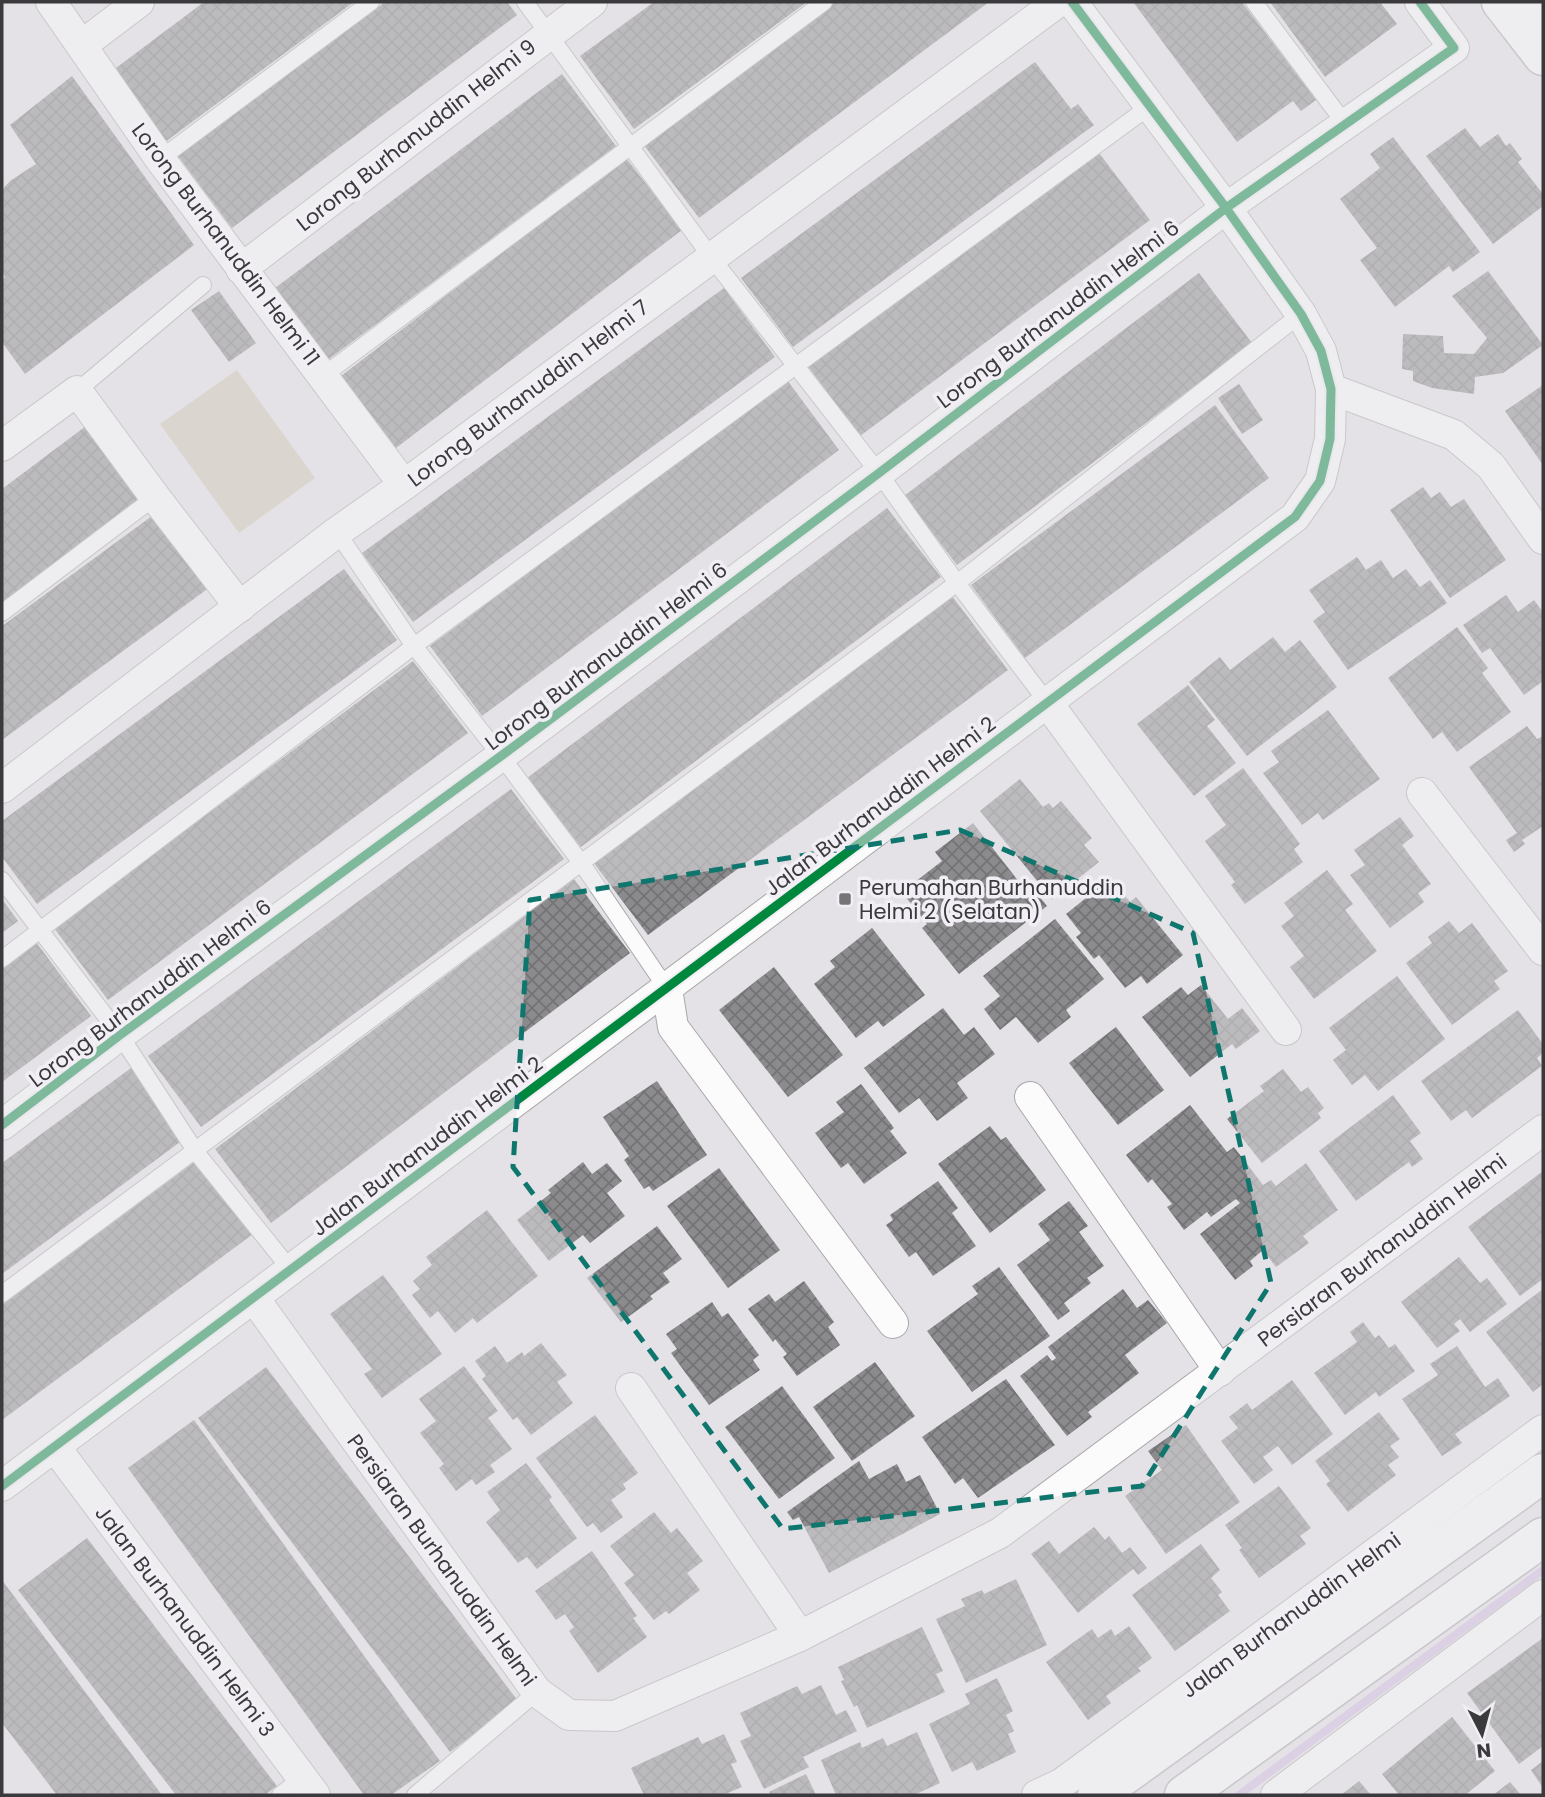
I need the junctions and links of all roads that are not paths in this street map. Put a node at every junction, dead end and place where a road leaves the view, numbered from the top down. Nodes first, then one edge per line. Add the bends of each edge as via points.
1 (51, 2) edge
2 (139, 2) edge
3 (371, 2) edge
4 (525, 2) edge
5 (592, 2) edge
6 (824, 2) edge
7 (1058, 2) edge
8 (1072, 2) edge
9 (1254, 2) edge
10 (1420, 2) edge
11 (1501, 2) edge
12 (1539, 2) edge
13 (1543, 7) edge
14 (549, 33) junction
15 (82, 45) junction
16 (1543, 56) edge
17 (1150, 106) junction
18 (1346, 125) junction
19 (632, 146) junction
20 (160, 159) junction
21 (1226, 208) junction
22 (711, 257) junction
23 (241, 269) junction
24 (203, 285) dead end
25 (1301, 314) junction
26 (794, 366) junction
27 (324, 375) junction
28 (1332, 389) junction
29 (77, 391) junction
30 (2, 446) edge
31 (879, 473) junction
32 (404, 485) junction
33 (155, 497) junction
34 (337, 532) junction
35 (1543, 539) edge
36 (957, 583) junction
37 (240, 607) junction
38 (2, 613) edge
39 (414, 646) junction
40 (1047, 702) junction
41 (501, 756) junction
42 (2, 788) edge
43 (1422, 793) dead end
44 (582, 864) junction
45 (2, 880) edge
46 (40, 931) junction
47 (1543, 950) edge
48 (2, 959) edge
49 (667, 989) junction
50 (1286, 1030) dead end
51 (120, 1035) junction
52 (1030, 1097) dead end
53 (2, 1125) edge
54 (1543, 1130) edge
55 (196, 1152) junction
56 (291, 1270) junction
57 (2, 1294) edge
58 (254, 1298) junction
59 (893, 1323) dead end
60 (1220, 1371) junction
61 (631, 1388) dead end
62 (1543, 1430) edge
63 (55, 1447) junction
64 (1543, 1473) edge
65 (2, 1486) edge
66 (1543, 1538) edge
67 (1543, 1595) edge
68 (800, 1636) junction
69 (537, 1692) junction
70 (299, 1789) edge
71 (415, 1795) edge
72 (1037, 1795) edge
73 (1097, 1795) edge
74 (1184, 1795) edge
75 (1276, 1795) edge

1 - 15 street, Lorong Burhanuddin Helmi 11
2 - 15 street
3 - 20 lane
4 - 14 lane
5 - 14 street, Lorong Burhanuddin Helmi 9
6 - 19 lane
7 - 22 street, Lorong Burhanuddin Helmi 7
8 - 17 street, Jalan Burhanuddin Helmi 2
9 - 18 lane
10 - 18 street, Lorong Burhanuddin Helmi 6 via 1454,48
11 - 16 main road
12 - 13 main road
14 - 19 lane
14 - 23 street, Lorong Burhanuddin Helmi 9
15 - 20 street, Lorong Burhanuddin Helmi 11
17 - 21 street, Jalan Burhanuddin Helmi 2
17 - 26 lane
18 - 21 street, Lorong Burhanuddin Helmi 6
19 - 22 lane
19 - 27 lane
20 - 23 street, Lorong Burhanuddin Helmi 11
21 - 25 street, Jalan Burhanuddin Helmi 2
21 - 31 street, Lorong Burhanuddin Helmi 6
22 - 26 lane
22 - 32 street, Lorong Burhanuddin Helmi 7
23 - 27 street, Lorong Burhanuddin Helmi 11
24 - 29 lane
25 - 28 street, Jalan Burhanuddin Helmi 2 via 1321,351
25 - 36 lane
26 - 31 lane
26 - 39 lane
27 - 32 street, Lorong Burhanuddin Helmi 11
28 - 35 street via 1454,435 1491,466
28 - 40 street, Jalan Burhanuddin Helmi 2 via 1330,439 1320,481 1294,517
29 - 30 street
29 - 33 street
31 - 36 lane
31 - 41 street, Lorong Burhanuddin Helmi 6
32 - 34 street, Lorong Burhanuddin Helmi 7
33 - 37 street
33 - 38 lane
34 - 37 street, Lorong Burhanuddin Helmi 7
34 - 39 lane
36 - 40 lane
36 - 44 lane
37 - 42 street, Lorong Burhanuddin Helmi 7
39 - 41 lane
39 - 46 lane
40 - 49 street, Jalan Burhanuddin Helmi 2
40 - 50 street
41 - 44 lane
41 - 51 street, Lorong Burhanuddin Helmi 6
43 - 47 street
44 - 49 lane
44 - 55 lane
45 - 46 lane
46 - 48 lane
46 - 51 lane
49 - 56 street, Jalan Burhanuddin Helmi 2
49 - 59 street via 673,1027
51 - 53 street, Lorong Burhanuddin Helmi 6
51 - 55 lane
52 - 60 street
54 - 60 street, Persiaran Burhanuddin Helmi
55 - 56 lane
55 - 57 lane
56 - 58 street, Jalan Burhanuddin Helmi 2
58 - 63 street, Jalan Burhanuddin Helmi 2
58 - 69 street, Persiaran Burhanuddin Helmi
60 - 68 street, Persiaran Burhanuddin Helmi via 1000,1534
61 - 68 street
62 - 72 street, Jalan Burhanuddin Helmi via 1061,1784
63 - 65 street, Jalan Burhanuddin Helmi 2
63 - 70 street, Jalan Burhanuddin Helmi 3
64 - 73 main road, Jalan Burhanuddin Helmi
66 - 74 main road
67 - 75 street
68 - 69 street, Persiaran Burhanuddin Helmi via 615,1716 569,1715
69 - 71 lane

